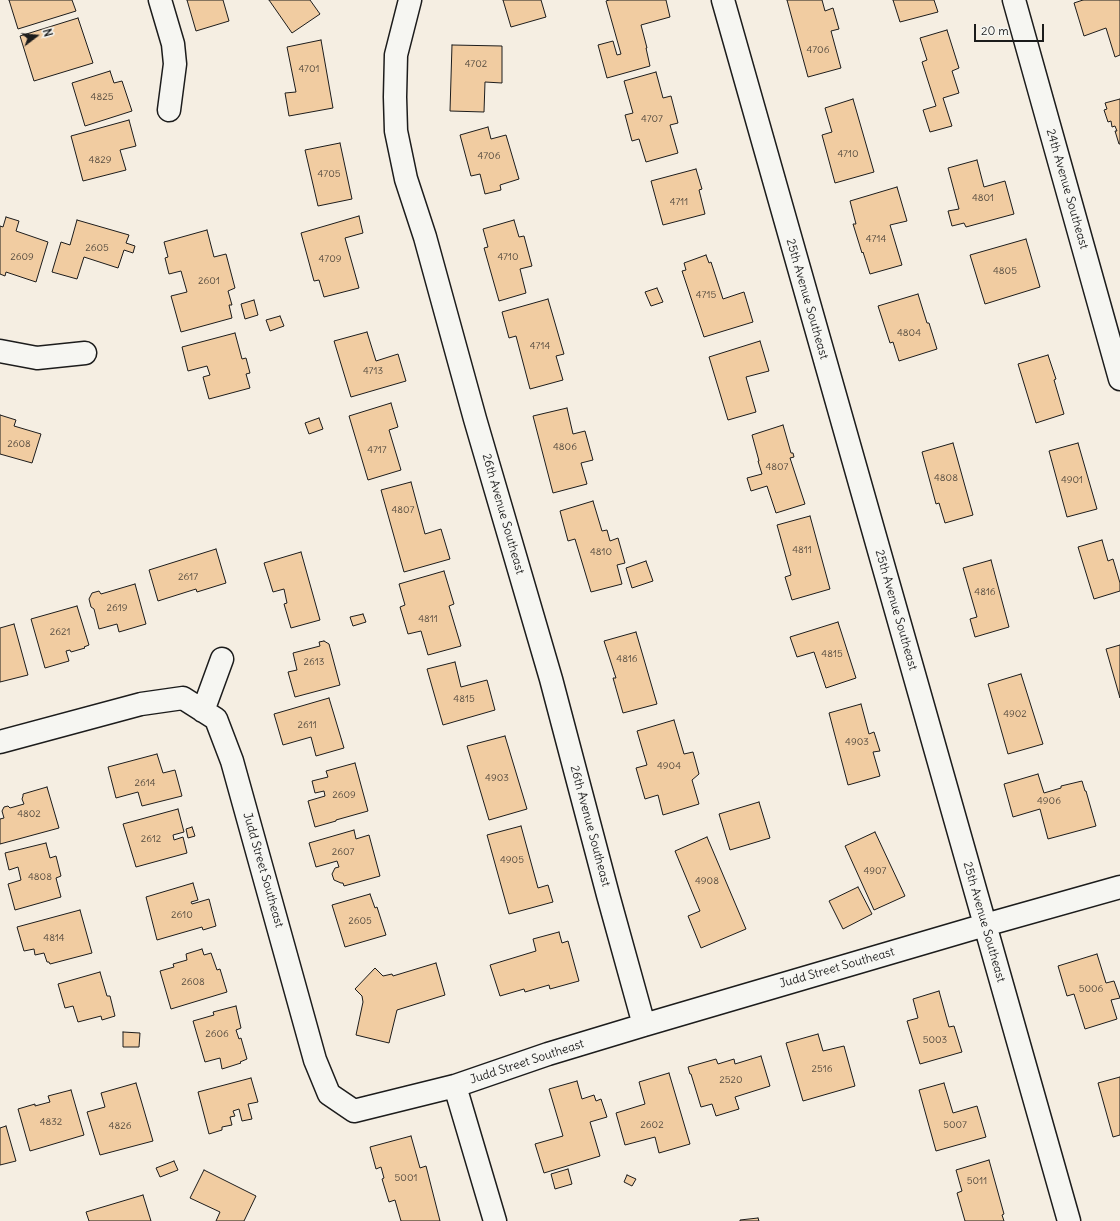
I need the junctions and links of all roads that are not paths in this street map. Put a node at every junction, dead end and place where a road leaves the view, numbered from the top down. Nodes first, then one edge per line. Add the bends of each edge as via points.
1 (160, 0) edge
2 (410, 0) edge
3 (723, 0) edge
4 (1014, 0) edge
5 (169, 110) dead end
6 (0, 351) edge
7 (85, 353) dead end
8 (1120, 379) edge
9 (222, 659) dead end
10 (203, 711) junction
11 (0, 742) edge
12 (1120, 887) edge
13 (985, 925) junction
14 (644, 1025) junction
15 (455, 1086) junction
16 (495, 1221) edge
17 (1069, 1221) edge

1 - 5 street via 176,64
2 - 14 street, 26th Avenue Southeast via 396,55 395,97 396,131 406,179 425,237 551,679
3 - 13 street, 25th Avenue Southeast
4 - 8 street, 24th Avenue Southeast
6 - 7 street via 37,358
9 - 10 street
10 - 11 street, Judd Street Southeast via 183,698 141,704
10 - 15 street, Judd Street Southeast via 216,719 232,761 315,1060 329,1094 354,1111
12 - 13 street, Judd Street Southeast
13 - 14 street, Judd Street Southeast
13 - 17 street, 25th Avenue Southeast
14 - 15 street, Judd Street Southeast
15 - 16 street

